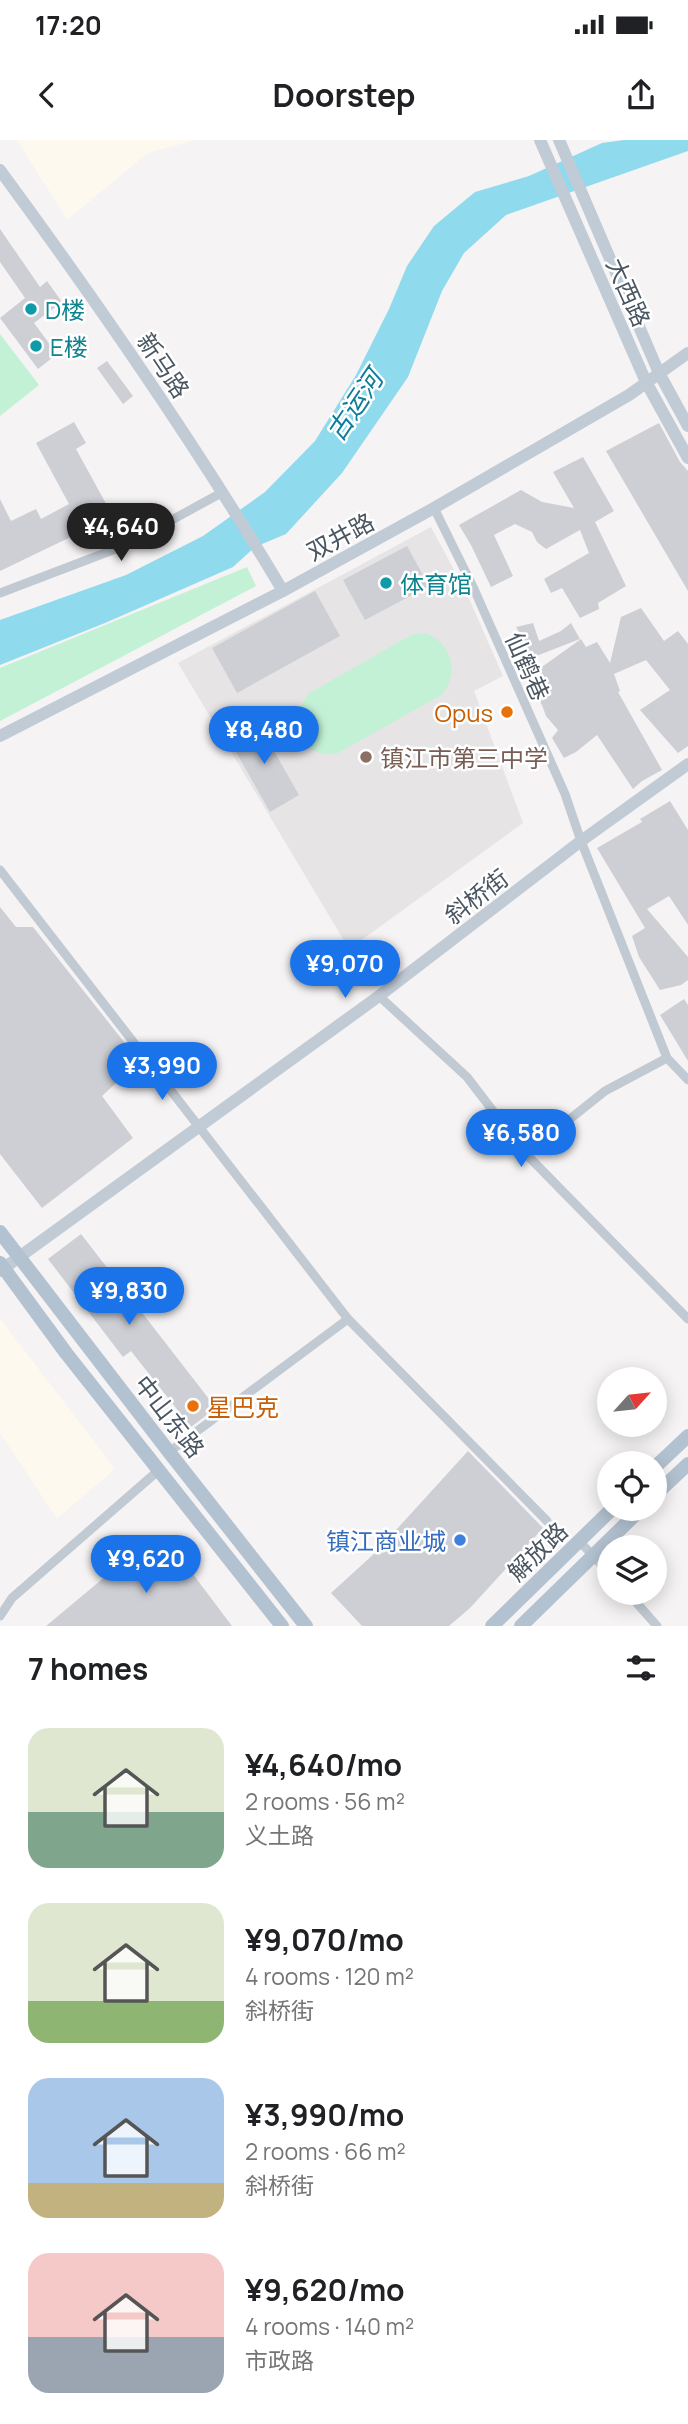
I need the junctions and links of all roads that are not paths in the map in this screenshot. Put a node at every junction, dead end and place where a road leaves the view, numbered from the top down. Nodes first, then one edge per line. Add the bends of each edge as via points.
1 (540, 140) edge
2 (559, 140) edge
3 (0, 170) edge
4 (688, 353) edge
5 (659, 373) junction
6 (646, 382) junction
7 (684, 410) edge
8 (688, 426) edge
9 (688, 458) edge
10 (223, 492) junction
11 (434, 508) junction
12 (283, 591) junction
13 (0, 593) edge
14 (0, 736) edge
15 (688, 764) edge
16 (581, 841) junction
17 (0, 870) edge
18 (379, 996) junction
19 (667, 1058) junction
20 (688, 1080) edge
21 (200, 1126) junction
22 (526, 1154) junction
23 (0, 1232) edge
24 (19, 1259) junction
25 (1, 1268) edge
26 (348, 1319) junction
27 (688, 1319) edge
28 (688, 1436) edge
29 (169, 1452) junction
30 (667, 1456) edge
31 (688, 1464) edge
32 (159, 1470) junction
33 (667, 1484) edge
34 (547, 1521) dead end
35 (600, 1521) edge
36 (629, 1521) edge
37 (580, 1542) junction
38 (594, 1556) junction
39 (597, 1559) edge
40 (638, 1605) edge
41 (0, 1616) edge
42 (282, 1626) edge
43 (306, 1626) edge
44 (492, 1626) edge
45 (521, 1626) edge
46 (657, 1626) edge

1 - 6 street, 大西路
2 - 5 street, 大西路
3 - 10 street, 新马路 via 100,307
4 - 5 street, 双井路
5 - 6 street, 双井路
5 - 7 street, 大西路
6 - 9 street, 大西路
6 - 11 street, 双井路
7 - 8 street, 大西路
10 - 12 street, 新马路
10 - 13 street via 126,545
11 - 12 street, 双井路
11 - 16 street, 仙鹤巷 via 565,794
12 - 14 street, 双井路
15 - 16 street, 斜桥街
16 - 18 street, 斜桥街
16 - 19 street, 仙鹤巷
17 - 21 street
18 - 21 street, 斜桥街
18 - 22 street via 467,1077
19 - 20 street
19 - 22 street via 605,1091
21 - 24 street, 斜桥街
21 - 26 street
22 - 27 street
23 - 24 main road, 中山东路
24 - 25 street, 斜桥街
24 - 29 main road, 中山东路
25 - 32 main road, 中山东路
26 - 29 street
26 - 34 street
28 - 30 main road
29 - 43 main road, 中山东路
31 - 33 main road
32 - 41 street via 12,1598
32 - 42 main road, 中山东路
35 - 37 main road, 解放路
36 - 38 main road, 解放路
37 - 38 street
37 - 44 main road, 解放路
38 - 39 street
38 - 45 main road, 解放路
40 - 46 street

